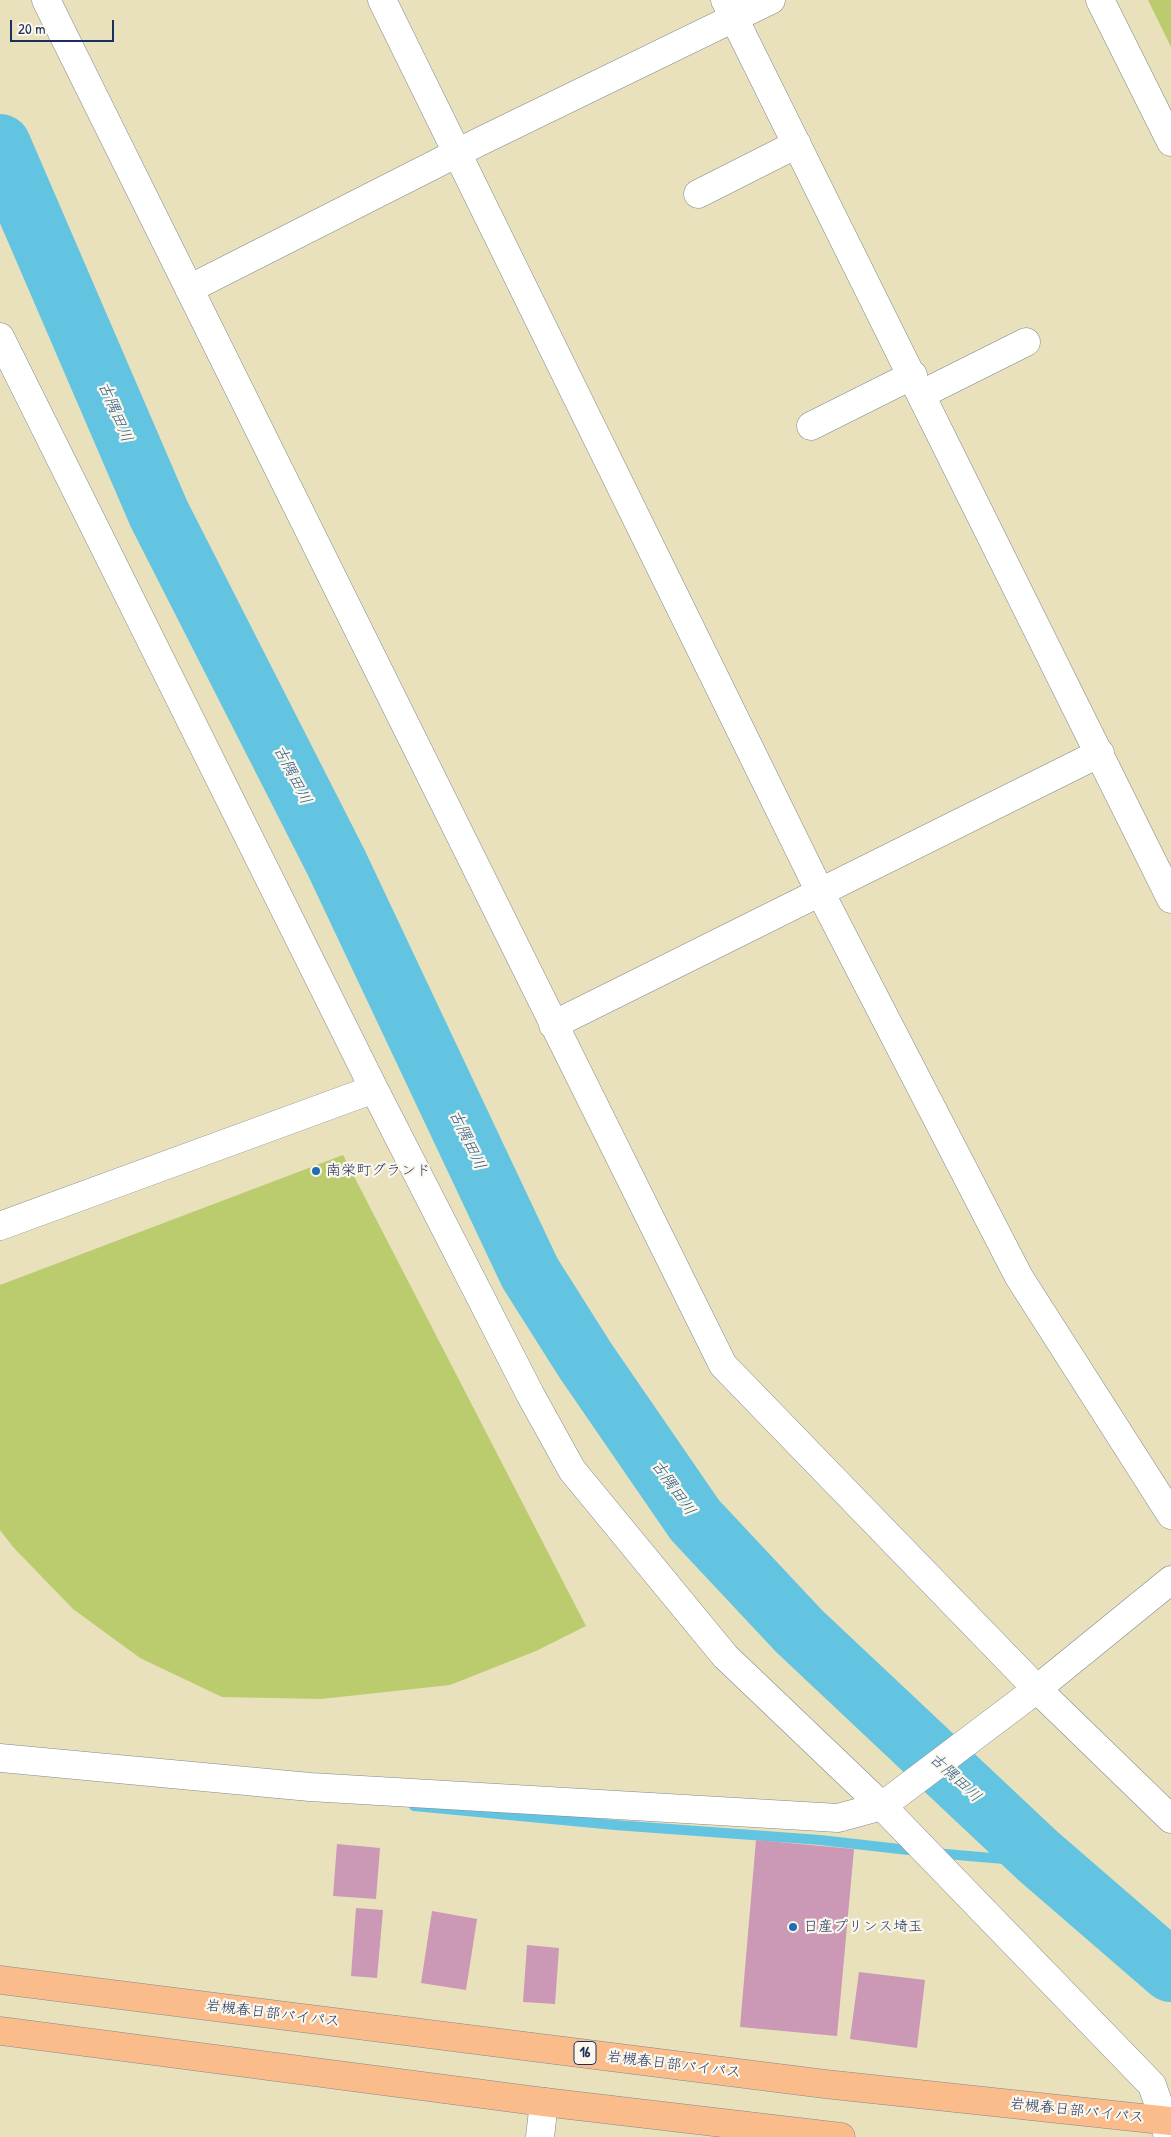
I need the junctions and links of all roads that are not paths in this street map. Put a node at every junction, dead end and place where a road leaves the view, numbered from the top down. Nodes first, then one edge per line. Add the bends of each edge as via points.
1 (46, 0) edge
2 (382, 0) edge
3 (771, 0) edge
4 (1100, 0) edge
5 (730, 9) edge
6 (1171, 142) edge
7 (797, 144) junction
8 (458, 153) junction
9 (698, 194) dead end
10 (189, 289) junction
11 (0, 337) edge
12 (1026, 342) dead end
13 (917, 385) junction
14 (811, 426) dead end
15 (1100, 753) junction
16 (820, 892) junction
17 (1171, 899) edge
18 (553, 1024) junction
19 (374, 1089) junction
20 (0, 1226) edge
21 (1171, 1515) edge
22 (1171, 1580) edge
23 (1037, 1689) junction
24 (0, 1758) edge
25 (888, 1802) junction
26 (1171, 1819) edge
27 (0, 1980) edge
28 (0, 2031) edge
29 (544, 2102) junction
30 (1168, 2126) edge
31 (540, 2137) edge
32 (841, 2137) edge

1 - 10 street
2 - 8 street
3 - 5 street
4 - 6 street
5 - 7 street
5 - 8 street
7 - 9 street
7 - 13 street
8 - 10 street
8 - 16 street
10 - 18 street
11 - 19 street
12 - 13 street
13 - 14 street
13 - 15 street
15 - 16 street
15 - 17 street
16 - 18 street
16 - 21 street via 1019,1277
18 - 23 street via 722,1364
19 - 20 street
19 - 25 street via 572,1470 725,1656
22 - 23 street
23 - 25 street
23 - 26 street
24 - 25 street via 310,1787 838,1818
25 - 30 street via 1152,2085
27 - 30 highway, 岩槻春日部バイパス / 16
28 - 29 highway
29 - 31 street
29 - 32 highway

